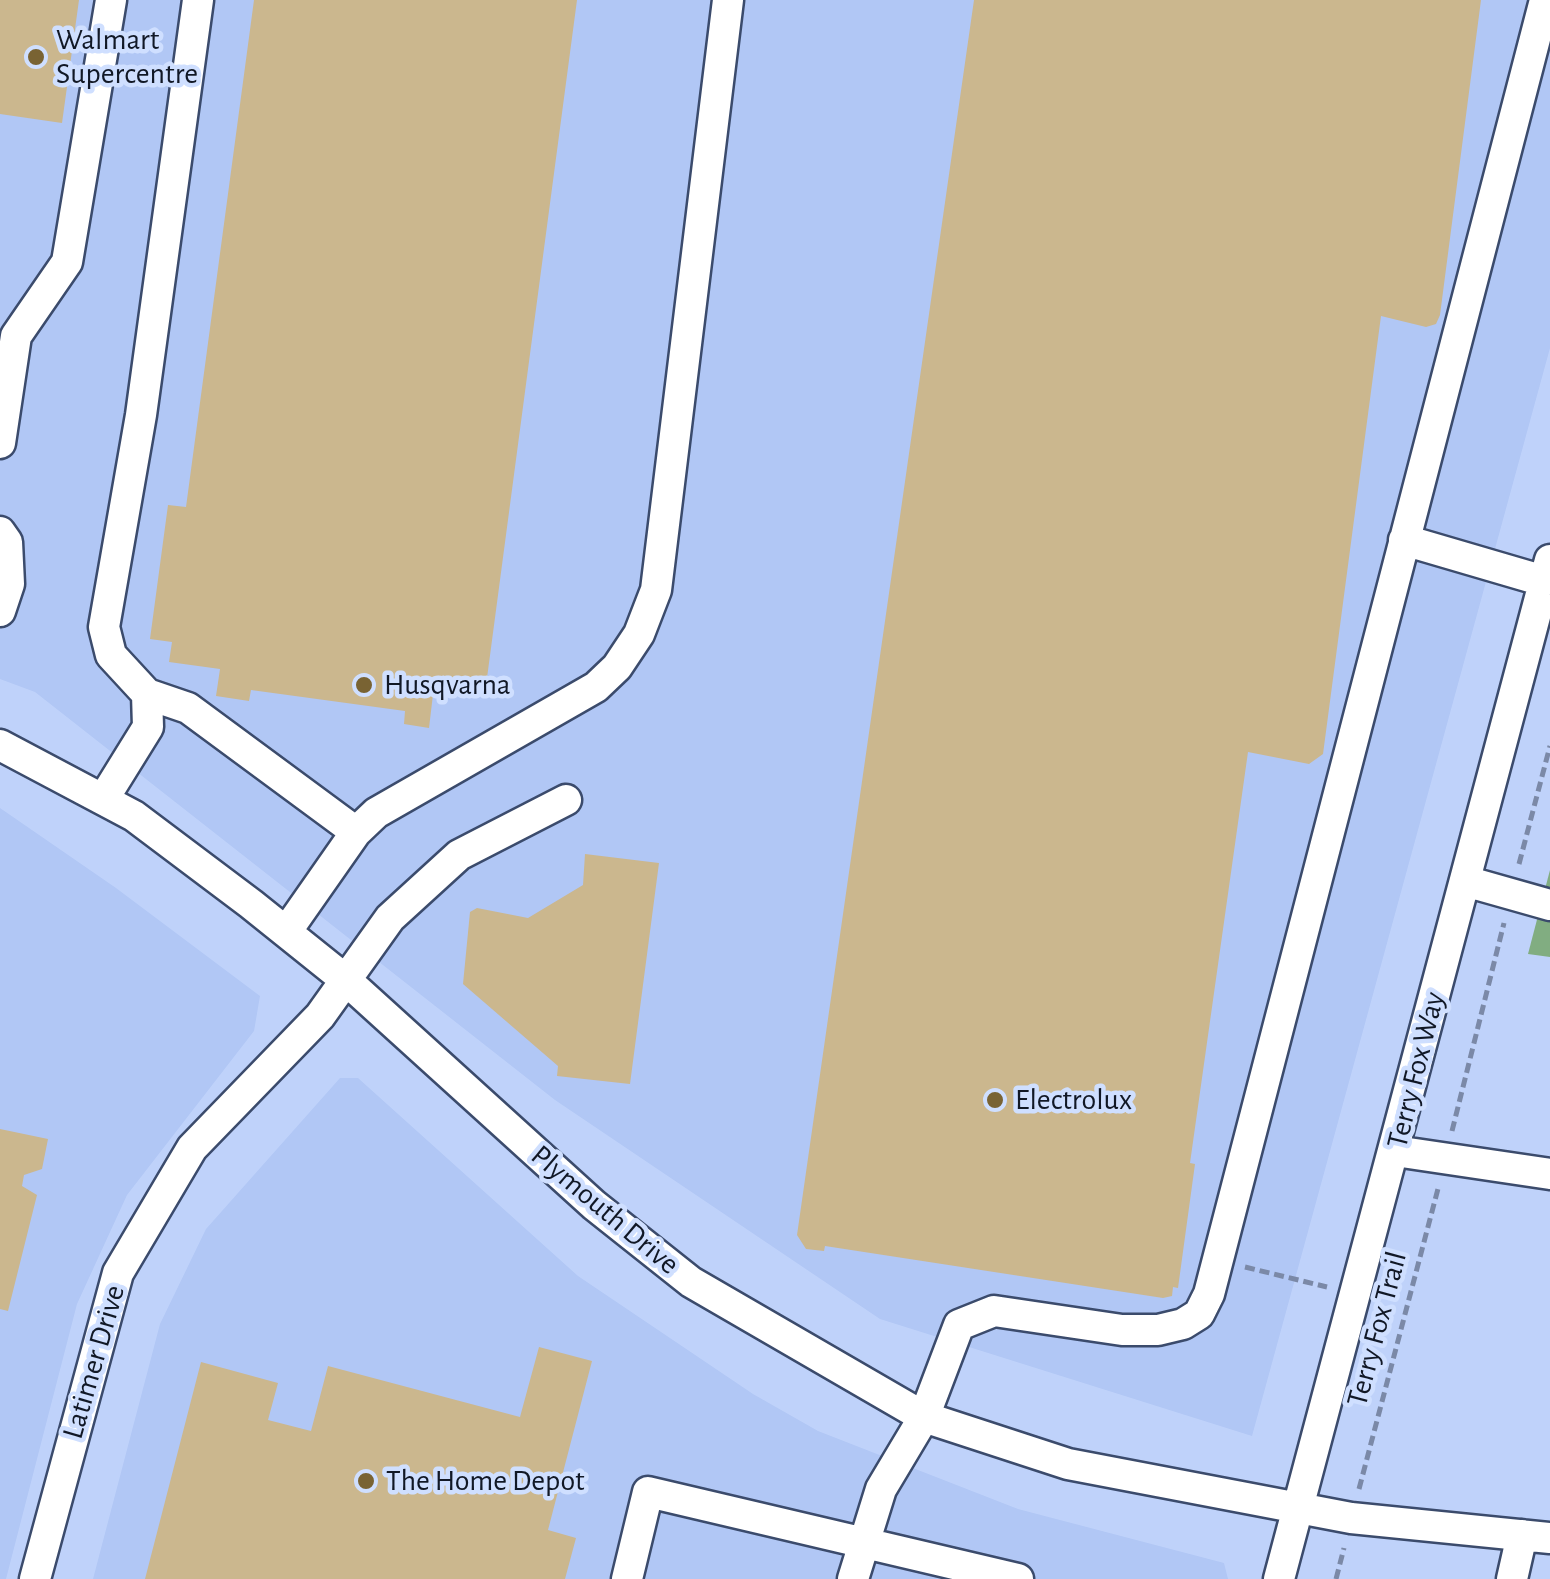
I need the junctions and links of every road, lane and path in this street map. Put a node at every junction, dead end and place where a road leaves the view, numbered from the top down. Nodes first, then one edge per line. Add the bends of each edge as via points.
1 (111, 0) edge
2 (198, 0) edge
3 (728, 0) edge
4 (1545, 0) edge
5 (0, 442) edge
6 (0, 532) edge
7 (1404, 540) junction
8 (1547, 570) edge
9 (0, 611) edge
10 (146, 694) junction
11 (0, 744) edge
12 (1550, 746) edge
13 (104, 798) junction
14 (566, 800) dead end
15 (356, 832) junction
16 (1516, 875) dead end
17 (1464, 881) junction
18 (1550, 905) edge
19 (1504, 924) dead end
20 (286, 932) junction
21 (347, 981) junction
22 (1450, 1138) dead end
23 (1395, 1151) junction
24 (1550, 1174) edge
25 (1436, 1194) dead end
26 (1218, 1261) junction
27 (1356, 1294) junction
28 (924, 1418) junction
29 (1362, 1476) dead end
30 (1297, 1507) junction
31 (1536, 1537) edge
32 (864, 1543) junction
33 (35, 1579) edge
34 (627, 1579) edge
35 (854, 1579) edge
36 (1018, 1579) edge
37 (1279, 1579) edge
38 (1512, 1579) edge

1 - 5 street via 68,262 16,336
2 - 10 street via 104,626 111,655
3 - 15 street via 656,590 639,634 596,687 405,794
4 - 7 street
6 - 9 street via 7,542 9,584
7 - 8 street
7 - 26 street
8 - 17 street, Terry Fox Way
10 - 13 street via 148,727
10 - 15 street via 188,708
11 - 13 street, Plymouth Drive
12 - 16 path
13 - 20 street, Plymouth Drive
14 - 21 street, Latimer Drive via 459,855 390,918
15 - 20 street
17 - 18 street
17 - 23 street, Terry Fox Way
19 - 22 path
20 - 21 street, Plymouth Drive
21 - 28 street, Plymouth Drive via 594,1205 690,1282
21 - 33 street, Latimer Drive via 192,1148 118,1273
23 - 24 street
23 - 27 street, Terry Fox Way
25 - 29 path, Terry Fox Trail
26 - 27 path
26 - 28 street via 1199,1314 1171,1327 1122,1330 994,1311 973,1316 960,1325
27 - 30 street, Terry Fox Way
28 - 30 street, Plymouth Drive via 1068,1464
28 - 32 street via 880,1489
30 - 31 street, Plymouth Drive
30 - 37 street, Terry Fox Way
31 - 38 street
32 - 34 street via 648,1492
32 - 35 street
32 - 36 street

